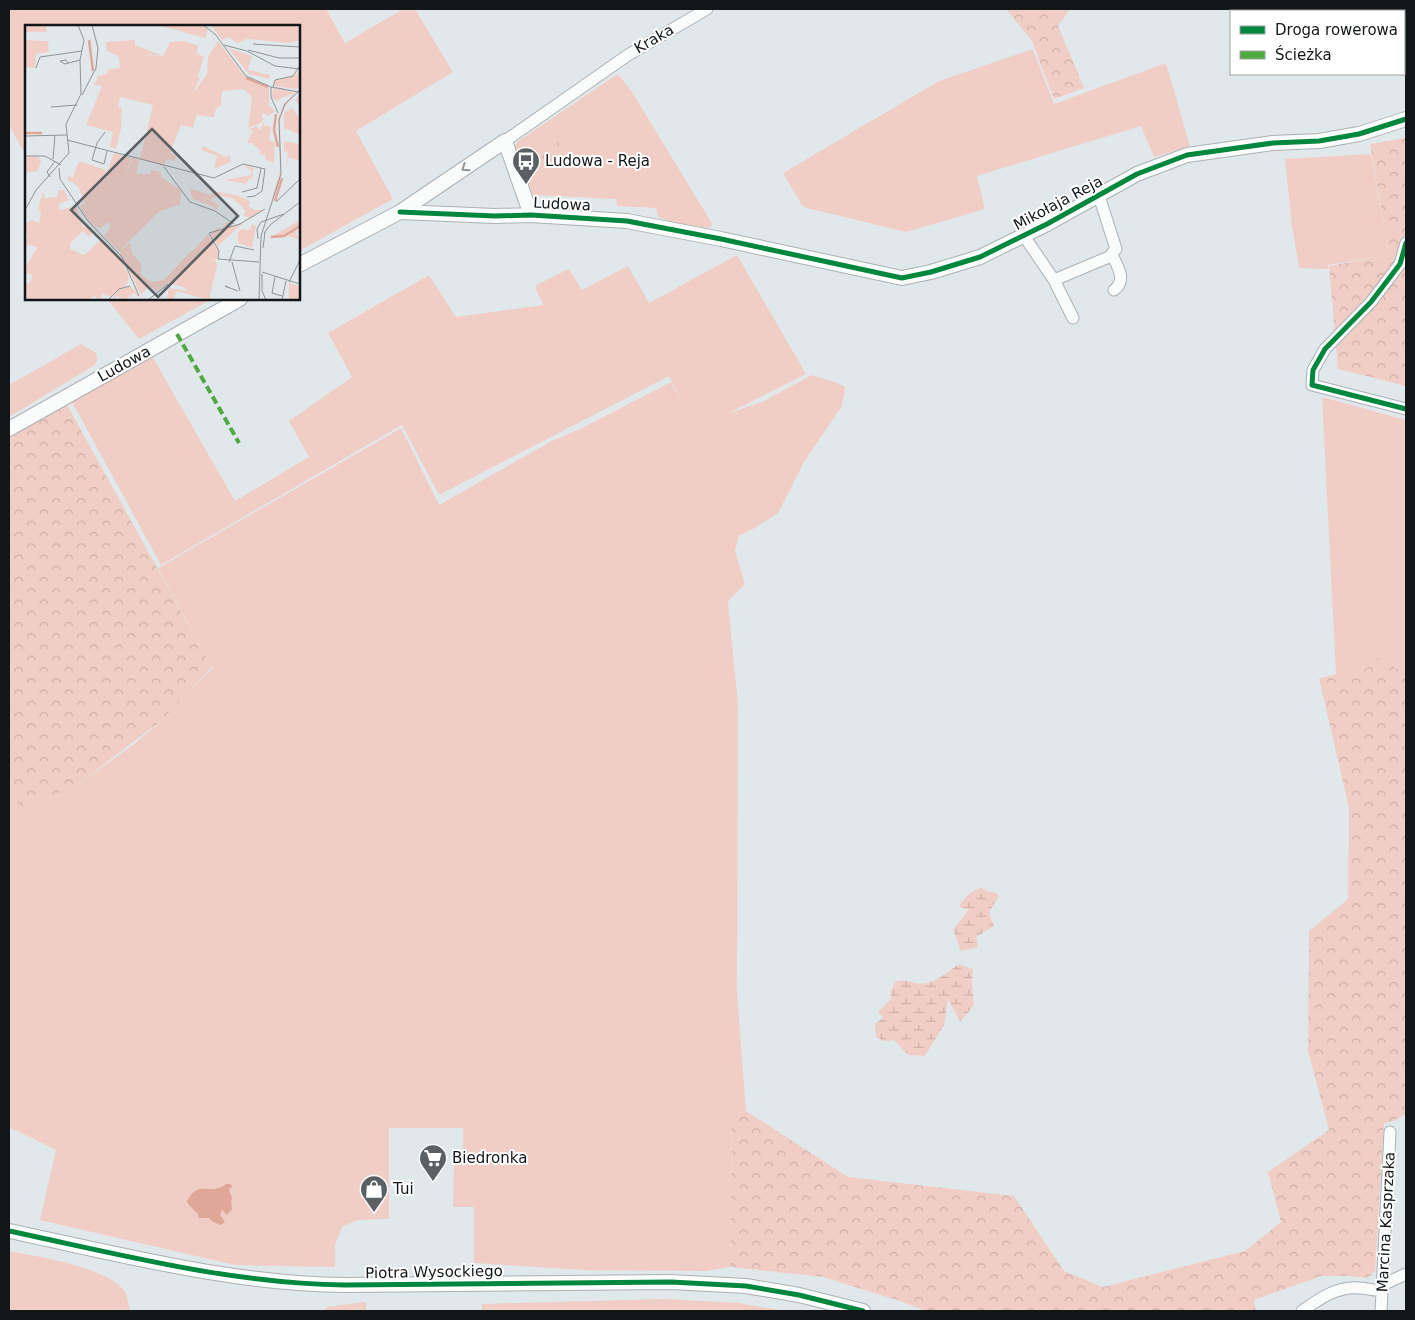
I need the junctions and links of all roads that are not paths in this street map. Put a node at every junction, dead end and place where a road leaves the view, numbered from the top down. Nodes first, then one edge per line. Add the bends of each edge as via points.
1 (707, 9) edge
2 (1406, 119) edge
3 (505, 141) junction
4 (1099, 196) junction
5 (400, 212) junction
6 (531, 215) junction
7 (1024, 236) junction
8 (721, 240) joint
9 (1406, 244) edge
10 (1112, 255) junction
11 (300, 264) edge
12 (1054, 280) junction
13 (1114, 290) dead end
14 (238, 300) edge
15 (1072, 318) dead end
16 (1406, 409) edge
17 (9, 429) edge
18 (1390, 1132) dead end
19 (9, 1230) edge
20 (1406, 1274) edge
21 (1382, 1287) junction
22 (863, 1311) edge
23 (1302, 1311) edge
24 (1381, 1311) edge

1 - 3 street, Kraka via 628,55
2 - 4 street, Mikołaja Reja via 1359,134 1319,141 1273,143 1187,155 1137,174
3 -> 5 street
3 - 6 street, Ludowa
4 - 7 street, Mikołaja Reja
4 - 10 street via 1116,249
5 - 6 street, Ludowa
5 - 11 street
6 - 8 street, Ludowa via 627,221
7 - 8 street, Mikołaja Reja via 980,257 902,278
7 - 12 street
9 - 16 street via 1400,264 1371,302 1325,349 1312,370 1312,385
10 - 12 street
10 - 13 street via 1122,277
12 - 15 street
14 - 17 street, Ludowa
18 - 21 street, Marcina Kasprzaka
19 - 22 street, Piotra Wysockiego via 268,1282 307,1285 671,1282 746,1286
20 - 21 street
21 - 23 street via 1373,1291 1345,1288 1328,1293
21 - 24 street, Marcina Kasprzaka

